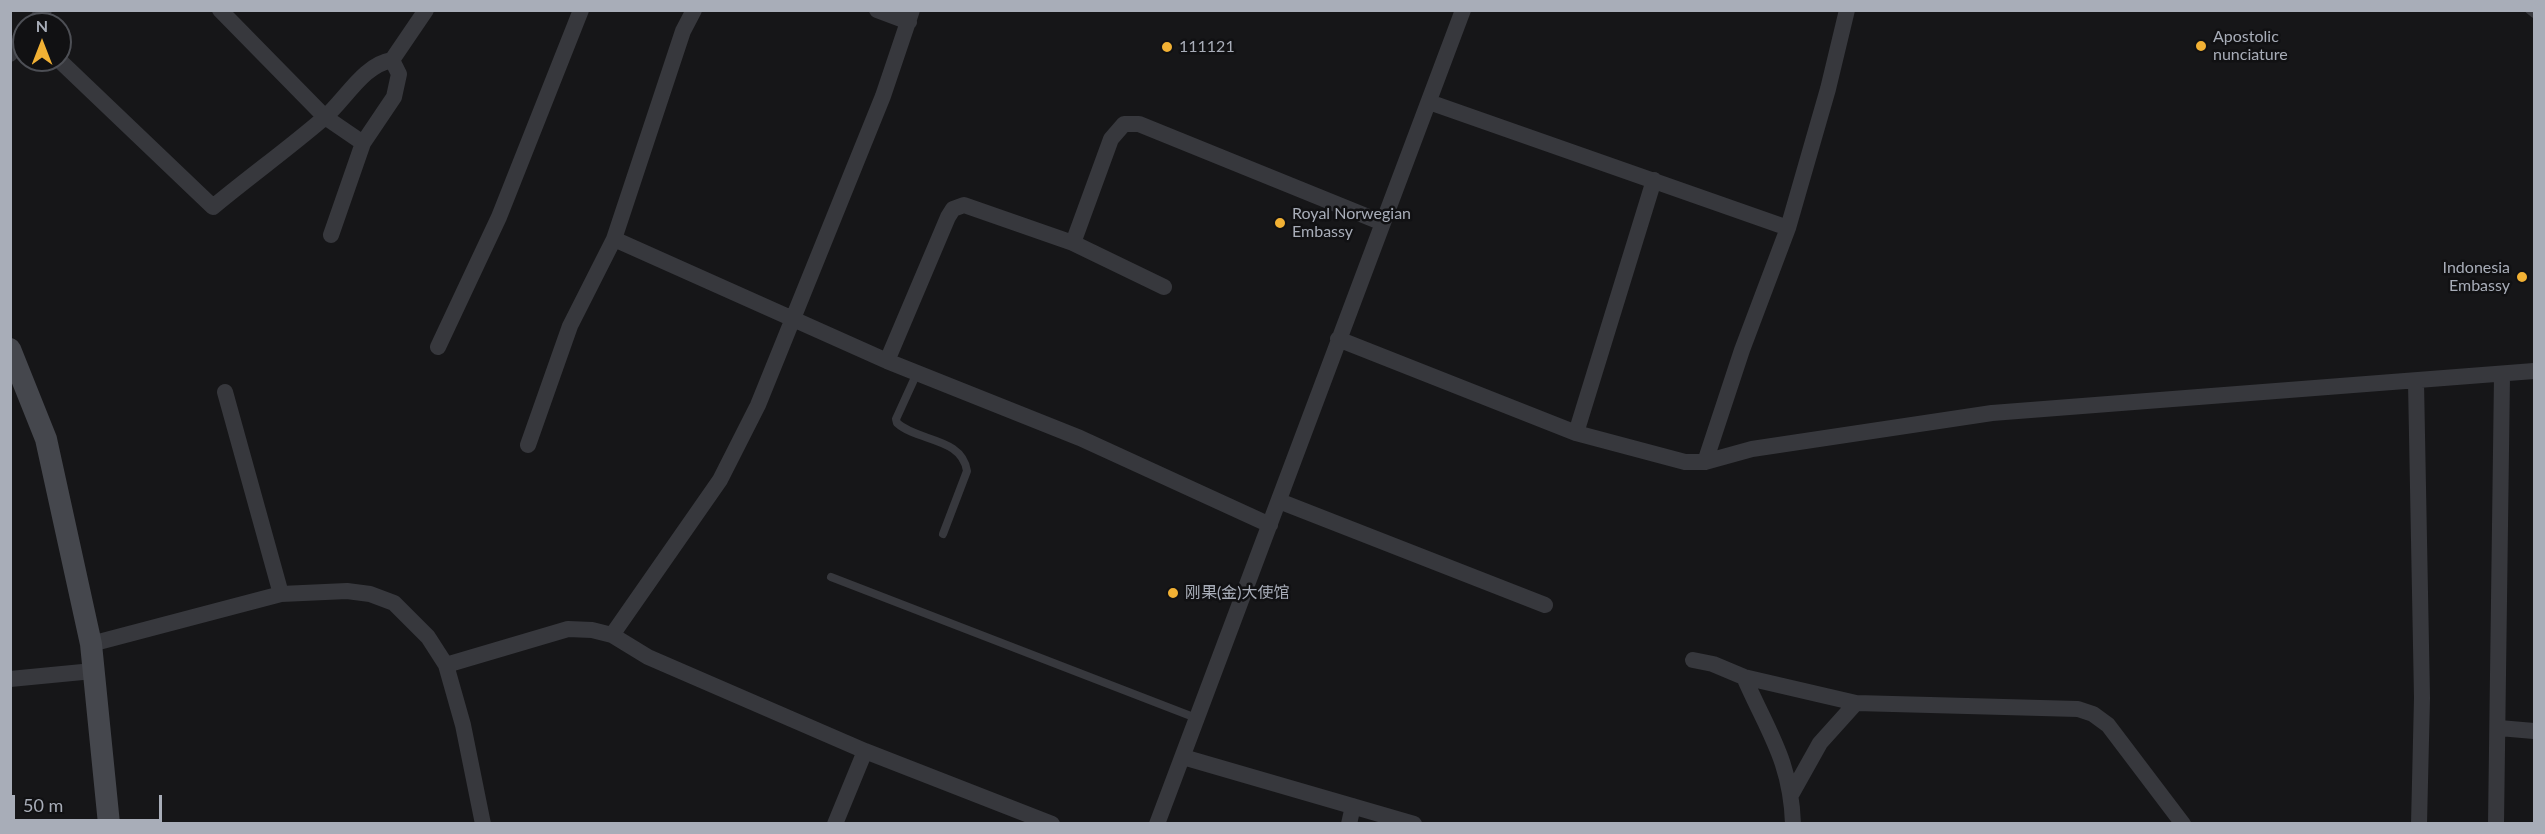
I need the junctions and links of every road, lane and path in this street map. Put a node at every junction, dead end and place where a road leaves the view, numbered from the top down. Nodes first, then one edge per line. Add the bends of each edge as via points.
1 (220, 10) edge
2 (426, 10) edge
3 (581, 10) edge
4 (694, 10) edge
5 (877, 10) edge
6 (1463, 10) edge
7 (1847, 10) edge
8 (2529, 10) edge
9 (2535, 14) edge
10 (910, 16) edge
11 (392, 60) junction
12 (72, 72) edge
13 (1429, 102) junction
14 (325, 117) junction
15 (363, 143) junction
16 (1654, 180) junction
17 (1383, 223) junction
18 (1788, 228) junction
19 (331, 236) dead end
20 (614, 239) junction
21 (1073, 243) junction
22 (1164, 287) dead end
23 (795, 318) junction
24 (1338, 339) junction
25 (438, 347) dead end
26 (10, 349) edge
27 (887, 361) junction
28 (2535, 371) edge
29 (917, 373) junction
30 (2502, 376) junction
31 (2416, 382) junction
32 (225, 392) dead end
33 (1576, 433) junction
34 (528, 445) dead end
35 (1705, 462) junction
36 (1279, 501) junction
37 (1270, 525) junction
38 (943, 534) dead end
39 (831, 577) dead end
40 (281, 594) junction
41 (1545, 605) dead end
42 (612, 635) junction
43 (91, 644) junction
44 (1693, 660) dead end
45 (446, 665) junction
46 (93, 671) junction
47 (1744, 677) junction
48 (10, 679) edge
49 (1856, 703) junction
50 (1196, 718) junction
51 (2499, 728) junction
52 (2535, 731) edge
53 (865, 752) junction
54 (1183, 758) junction
55 (1792, 793) junction
56 (1353, 806) junction
57 (109, 824) edge
58 (483, 824) edge
59 (835, 824) edge
60 (1052, 824) edge
61 (1157, 824) edge
62 (1349, 824) edge
63 (1414, 824) edge
64 (1793, 824) edge
65 (2183, 824) edge
66 (2419, 824) edge
67 (2496, 824) edge

1 - 14 street
2 - 11 street
3 - 25 street via 499,217
4 - 20 street via 683,31
5 - 10 street
6 - 13 street
7 - 18 street
8 - 9 lane
10 - 23 street via 883,96
11 - 14 street via 381,62 368,72
11 - 15 street via 399,74 394,97
12 - 14 street via 213,207
13 - 16 street
13 - 17 street
14 - 15 street
15 - 19 street
16 - 18 street
16 - 33 street
17 - 21 street via 1139,124 1124,124 1111,139
17 - 24 street
18 - 35 street
20 - 23 street
20 - 34 street via 570,326
21 - 22 street
21 - 27 street via 964,205 953,209
23 - 27 street
23 - 42 street via 720,480
24 - 33 street
24 - 36 street
26 - 43 street via 46,439
27 - 29 street
28 - 30 street
29 - 37 street via 1080,438
29 - 38 lane via 897,423 954,448 966,461 967,471
30 - 31 street
30 - 51 street
31 - 35 street via 1992,413 1752,449
31 - 66 street via 2422,698
32 - 40 street
33 - 35 street via 1653,455
36 - 37 street
36 - 41 street
37 - 50 street
39 - 50 lane
40 - 43 street
40 - 45 street via 347,591 394,603 428,637
42 - 45 street via 568,629
42 - 53 street via 648,657
43 - 46 street
44 - 47 street
45 - 58 street
46 - 48 street
46 - 57 street
47 - 49 street
47 - 55 street via 1780,753
49 - 55 street via 1820,742
49 - 65 street via 2078,709 2093,714 2108,725
50 - 54 street
51 - 52 street
51 - 67 street
53 - 59 street
53 - 60 street
54 - 56 street
54 - 61 street
55 - 64 street
56 - 62 street
56 - 63 street

